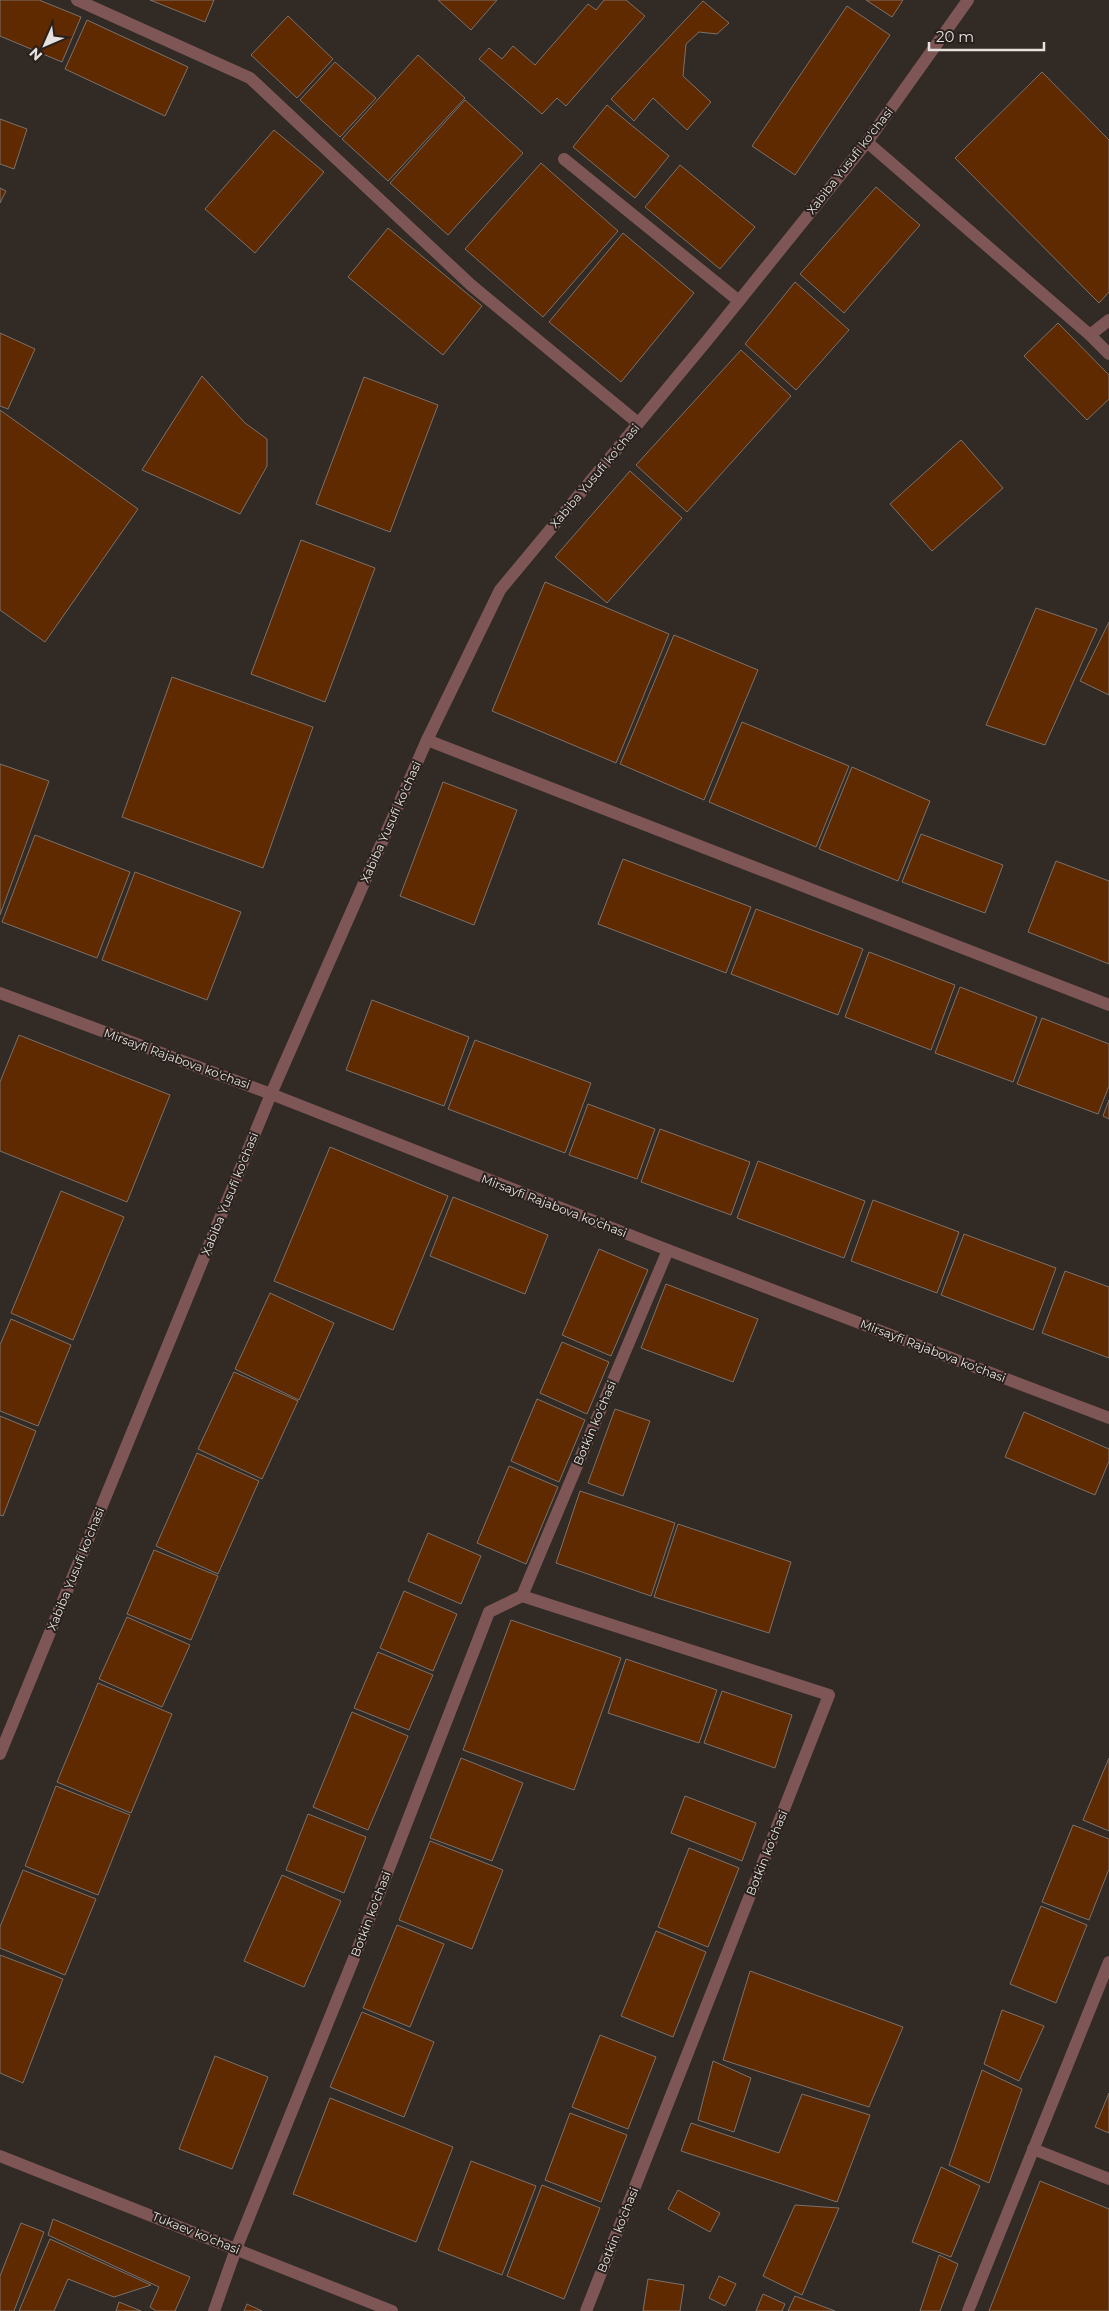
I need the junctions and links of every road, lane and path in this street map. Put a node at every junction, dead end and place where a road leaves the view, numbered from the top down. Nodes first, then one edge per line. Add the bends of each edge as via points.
1 (77, 0) edge
2 (968, 0) edge
3 (867, 142) junction
4 (564, 160) dead end
5 (739, 301) junction
6 (1109, 320) edge
7 (1090, 335) junction
8 (1109, 354) edge
9 (638, 423) junction
10 (427, 740) junction
11 (0, 993) edge
12 (1109, 1005) edge
13 (271, 1094) junction
14 (668, 1250) junction
15 (1109, 1418) edge
16 (522, 1596) junction
17 (0, 1754) edge
18 (1109, 1962) edge
19 (1033, 2149) junction
20 (0, 2156) edge
21 (1109, 2179) edge
22 (236, 2249) junction
23 (214, 2311) edge
24 (392, 2311) edge
25 (586, 2311) edge
26 (968, 2311) edge

1 - 9 street via 250,78 471,285
2 - 3 street, Xabiba Yusufi ko'chasi
3 - 5 street, Xabiba Yusufi ko'chasi
3 - 7 street
4 - 5 street
5 - 9 street, Xabiba Yusufi ko'chasi
6 - 7 street
7 - 8 street
9 - 10 street, Xabiba Yusufi ko'chasi via 500,590
10 - 12 street
10 - 13 street, Xabiba Yusufi ko'chasi
11 - 13 street, Mirsayfi Rajabova ko'chasi
13 - 14 street, Mirsayfi Rajabova ko'chasi
13 - 17 street, Xabiba Yusufi ko'chasi
14 - 15 street, Mirsayfi Rajabova ko'chasi
14 - 16 street, Botkin ko'chasi
16 - 22 street, Botkin ko'chasi via 489,1612
16 - 25 street, Botkin ko'chasi via 829,1695
18 - 19 street
19 - 21 street
19 - 26 street
20 - 22 street, Tukaev ko'chasi
22 - 23 street, Botkin ko'chasi
22 - 24 street, Tukaev ko'chasi

